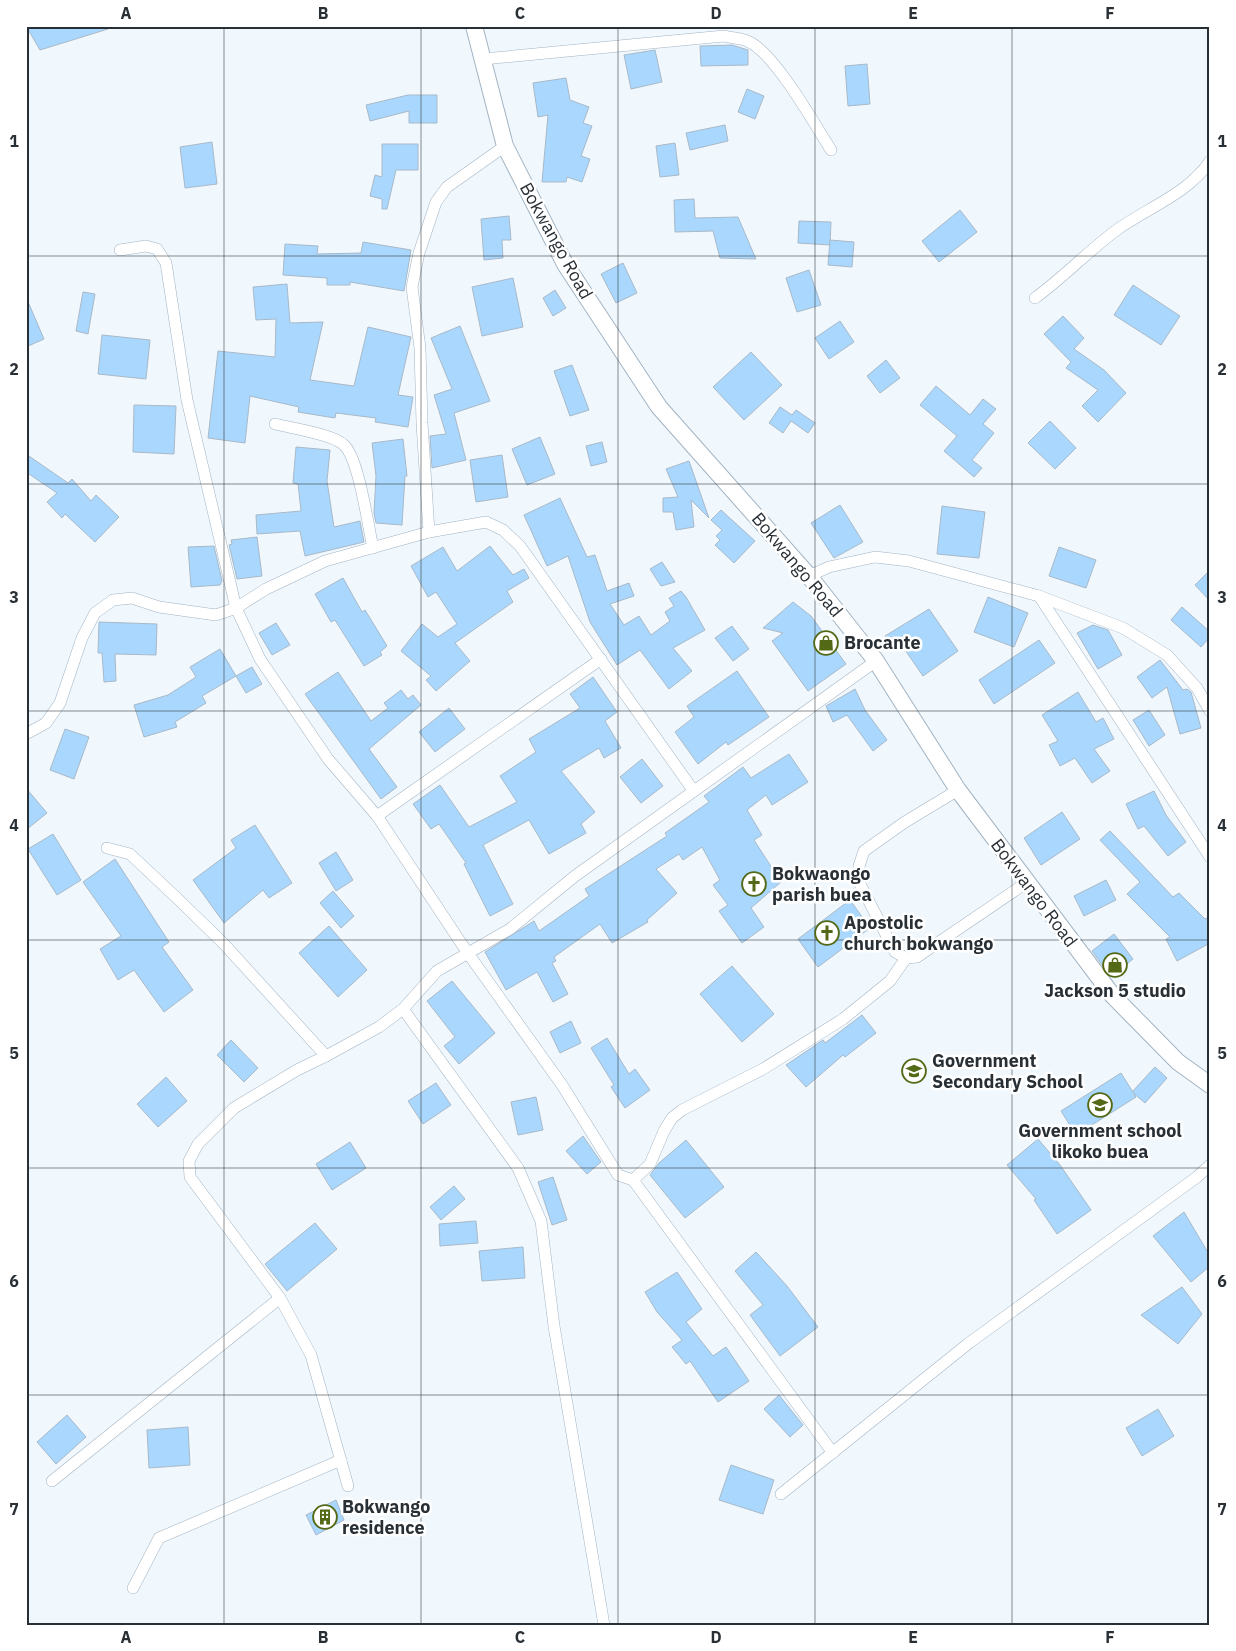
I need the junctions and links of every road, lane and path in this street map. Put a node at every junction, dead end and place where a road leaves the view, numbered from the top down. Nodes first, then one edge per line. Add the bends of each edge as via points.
1 (474, 26) edge
2 (482, 59) junction
3 (505, 146) junction
4 (831, 150) dead end
5 (1210, 161) edge
6 (120, 250) dead end
7 (1035, 298) dead end
8 (275, 424) dead end
9 (430, 532) junction
10 (373, 548) junction
11 (809, 576) junction
12 (1039, 596) junction
13 (236, 608) junction
14 (601, 659) junction
15 (876, 661) junction
16 (1210, 712) edge
17 (26, 734) edge
18 (693, 790) junction
19 (958, 790) junction
20 (376, 816) junction
21 (106, 848) dead end
22 (1210, 857) edge
23 (1026, 883) junction
24 (467, 952) junction
25 (906, 958) junction
26 (403, 1009) junction
27 (326, 1056) junction
28 (1210, 1085) edge
29 (1210, 1164) edge
30 (633, 1180) junction
31 (280, 1298) junction
32 (833, 1453) junction
33 (341, 1460) junction
34 (52, 1481) dead end
35 (348, 1486) dead end
36 (781, 1494) dead end
37 (133, 1588) dead end
38 (604, 1625) edge

1 - 2 street, Bokwango Road
2 - 3 street, Bokwango Road
2 - 4 street via 724,36 748,41 764,53 803,104
3 - 9 street via 447,187 436,202 419,253 412,287 420,348
3 - 11 street, Bokwango Road via 565,264 659,407
5 - 7 street via 1200,176 1117,230
6 - 13 street via 146,246 157,249 166,263 187,400
8 - 10 street via 344,444 353,458
9 - 10 street
9 - 14 street via 486,522 503,530 520,546
10 - 13 street via 325,561 266,589
11 - 12 street via 875,558 909,561
11 - 15 street, Bokwango Road
12 - 16 street via 1123,628 1167,655 1197,688
12 - 22 street
13 - 17 street via 216,615 159,607 132,598 113,600 95,613 55,710 46,723
13 - 20 street via 260,658 328,759
14 - 18 street
14 - 20 street
15 - 18 street
15 - 19 street, Bokwango Road
18 - 24 street via 510,929
19 - 23 street, Bokwango Road
19 - 25 street via 864,851 859,866 860,884 895,952
20 - 24 street
21 - 27 street via 130,854 152,874 224,944
23 - 25 street via 917,958
23 - 28 street, Bokwango Road via 1113,996 1178,1062
24 - 26 street via 437,971
24 - 30 street via 562,1084 618,1175
25 - 30 street via 890,980 843,1019 763,1069 677,1114 664,1131 650,1164
26 - 27 street via 379,1027
26 - 38 street via 518,1168 542,1220 554,1326
27 - 31 street via 234,1108 198,1144 189,1161 190,1177
29 - 32 street via 1197,1177 969,1343
30 - 32 street
31 - 33 street via 311,1355
31 - 34 street
32 - 36 street
33 - 35 street
33 - 37 street via 159,1538

